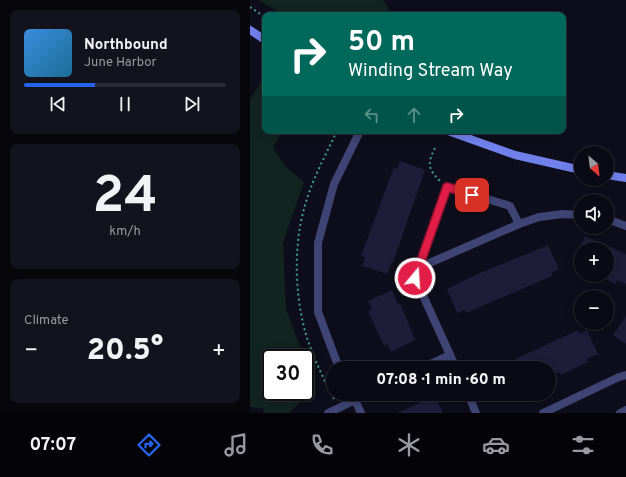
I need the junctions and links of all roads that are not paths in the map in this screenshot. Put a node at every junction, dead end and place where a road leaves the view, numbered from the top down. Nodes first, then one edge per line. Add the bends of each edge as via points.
1 (250, 30) edge
2 (262, 38) edge
3 (359, 134) edge
4 (456, 134) edge
5 (574, 168) edge
6 (614, 176) edge
7 (626, 178) edge
8 (574, 215) edge
9 (614, 222) edge
10 (519, 224) junction
11 (626, 226) edge
12 (418, 268) junction
13 (450, 355) junction
14 (336, 361) edge
15 (437, 361) edge
16 (453, 361) edge
17 (626, 375) edge
18 (348, 401) edge
19 (356, 401) edge
20 (471, 401) edge
21 (626, 410) edge
22 (328, 413) edge
23 (361, 413) edge
24 (476, 413) edge
25 (543, 413) edge
26 (620, 413) edge

1 - 2 street
3 - 14 street via 334,184 318,243 318,312
4 - 5 street via 516,155
6 - 7 street
8 - 10 street via 539,217
9 - 11 street
10 - 12 street
10 - 12 street via 510,206 447,187
12 - 13 street via 415,278
13 - 15 street
13 - 16 street
17 - 25 street
18 - 22 street
19 - 23 street
20 - 24 street
21 - 26 street

